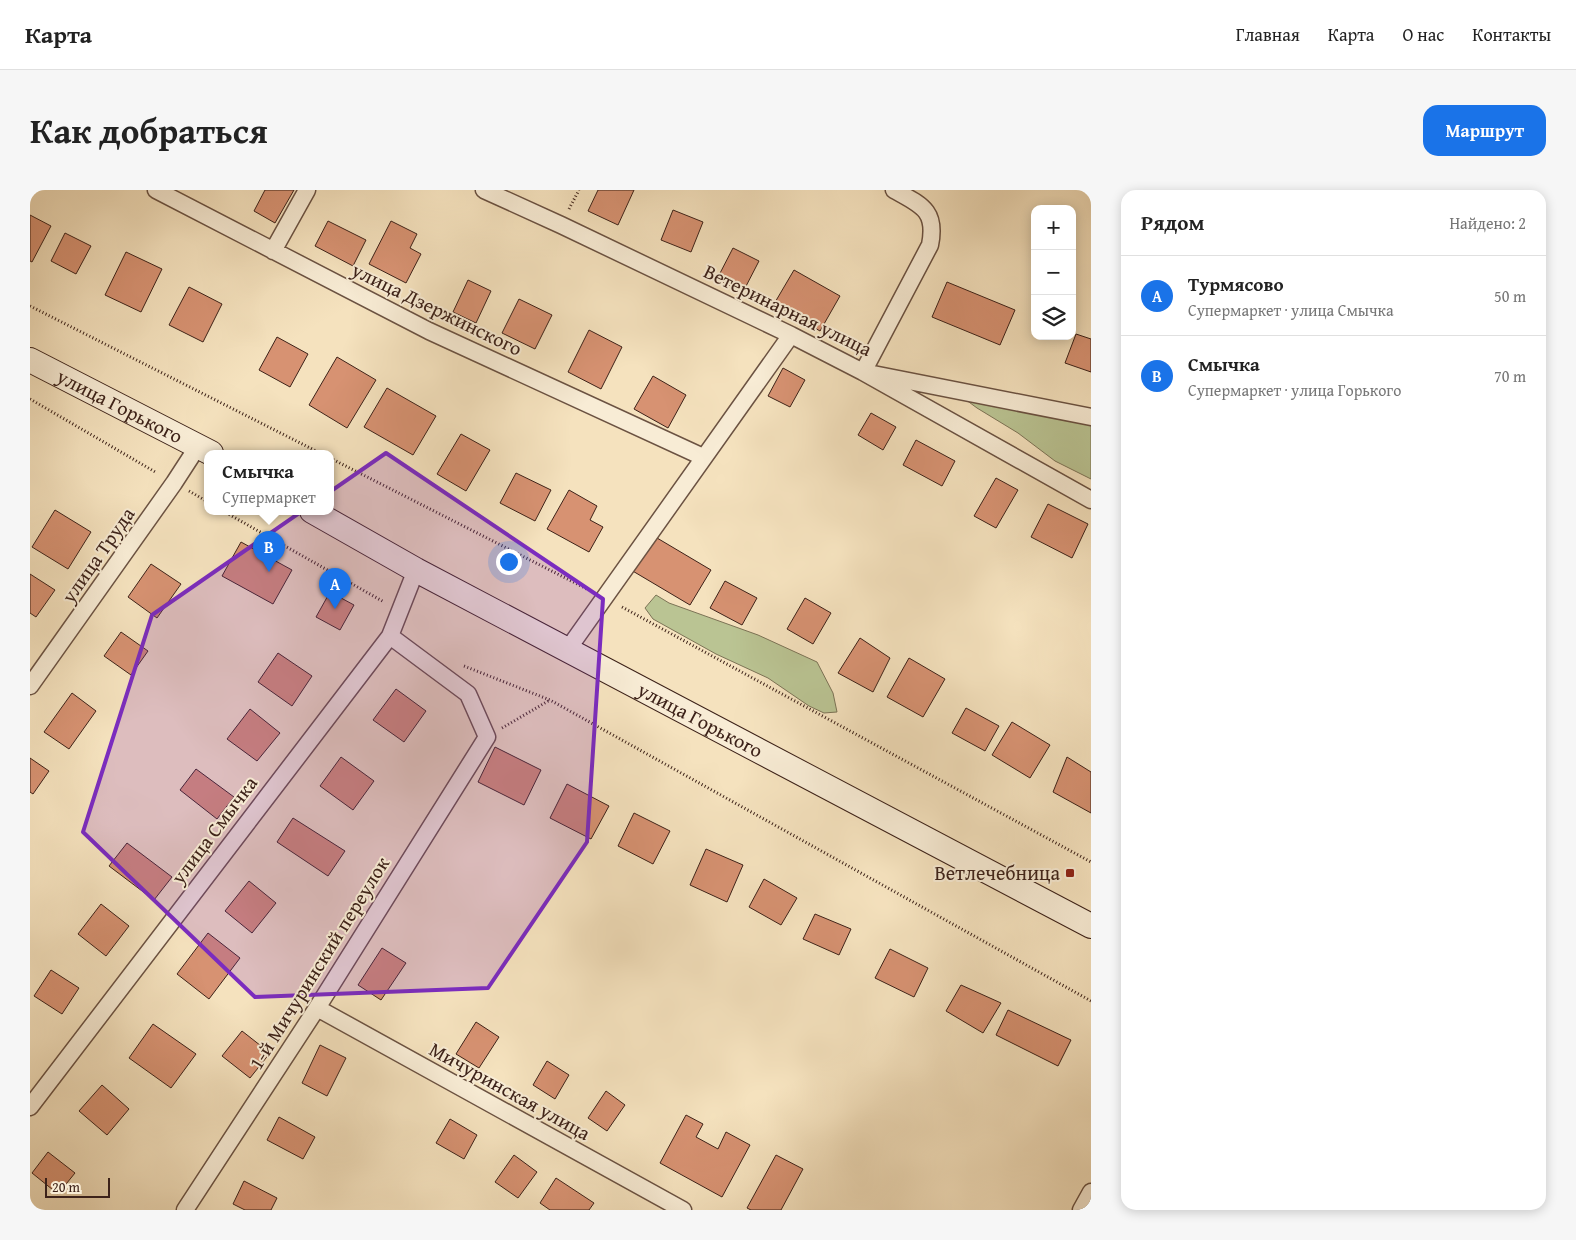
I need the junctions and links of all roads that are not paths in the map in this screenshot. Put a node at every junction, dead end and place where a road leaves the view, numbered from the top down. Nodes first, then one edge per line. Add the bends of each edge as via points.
1 (156, 190) edge
2 (307, 190) edge
3 (484, 190) edge
4 (894, 190) edge
5 (273, 251) junction
6 (791, 336) junction
7 (30, 360) edge
8 (863, 372) junction
9 (1091, 417) edge
10 (204, 450) edge
11 (704, 457) junction
12 (1091, 500) edge
13 (319, 515) edge
14 (416, 570) junction
15 (390, 636) junction
16 (568, 649) junction
17 (30, 686) edge
18 (1091, 926) edge
19 (316, 1008) junction
20 (30, 1107) edge
21 (1091, 1192) edge
22 (185, 1210) edge
23 (683, 1210) edge
24 (1081, 1210) edge

1 - 5 street, улица Дзержинского
2 - 5 street
3 - 6 street, Ветеринарная улица
4 - 8 street via 920,204 930,218 933,230 930,245
5 - 11 street, улица Дзержинского via 429,331
6 - 8 street, Ветеринарная улица
6 - 11 street
7 - 10 main road, улица Горького
8 - 9 street, Ветеринарная улица
8 - 12 street
10 - 17 street, улица Труда via 174,483
11 - 16 street
13 - 14 main road, улица Горького
14 - 15 street, улица Смычка
14 - 16 main road, улица Горького
15 - 19 street, 1-й Мичуринский переулок via 468,694 486,737
15 - 20 street, улица Смычка
16 - 18 main road, улица Горького
19 - 22 street, 1-й Мичуринский переулок
19 - 23 street, Мичуринская улица
21 - 24 street

